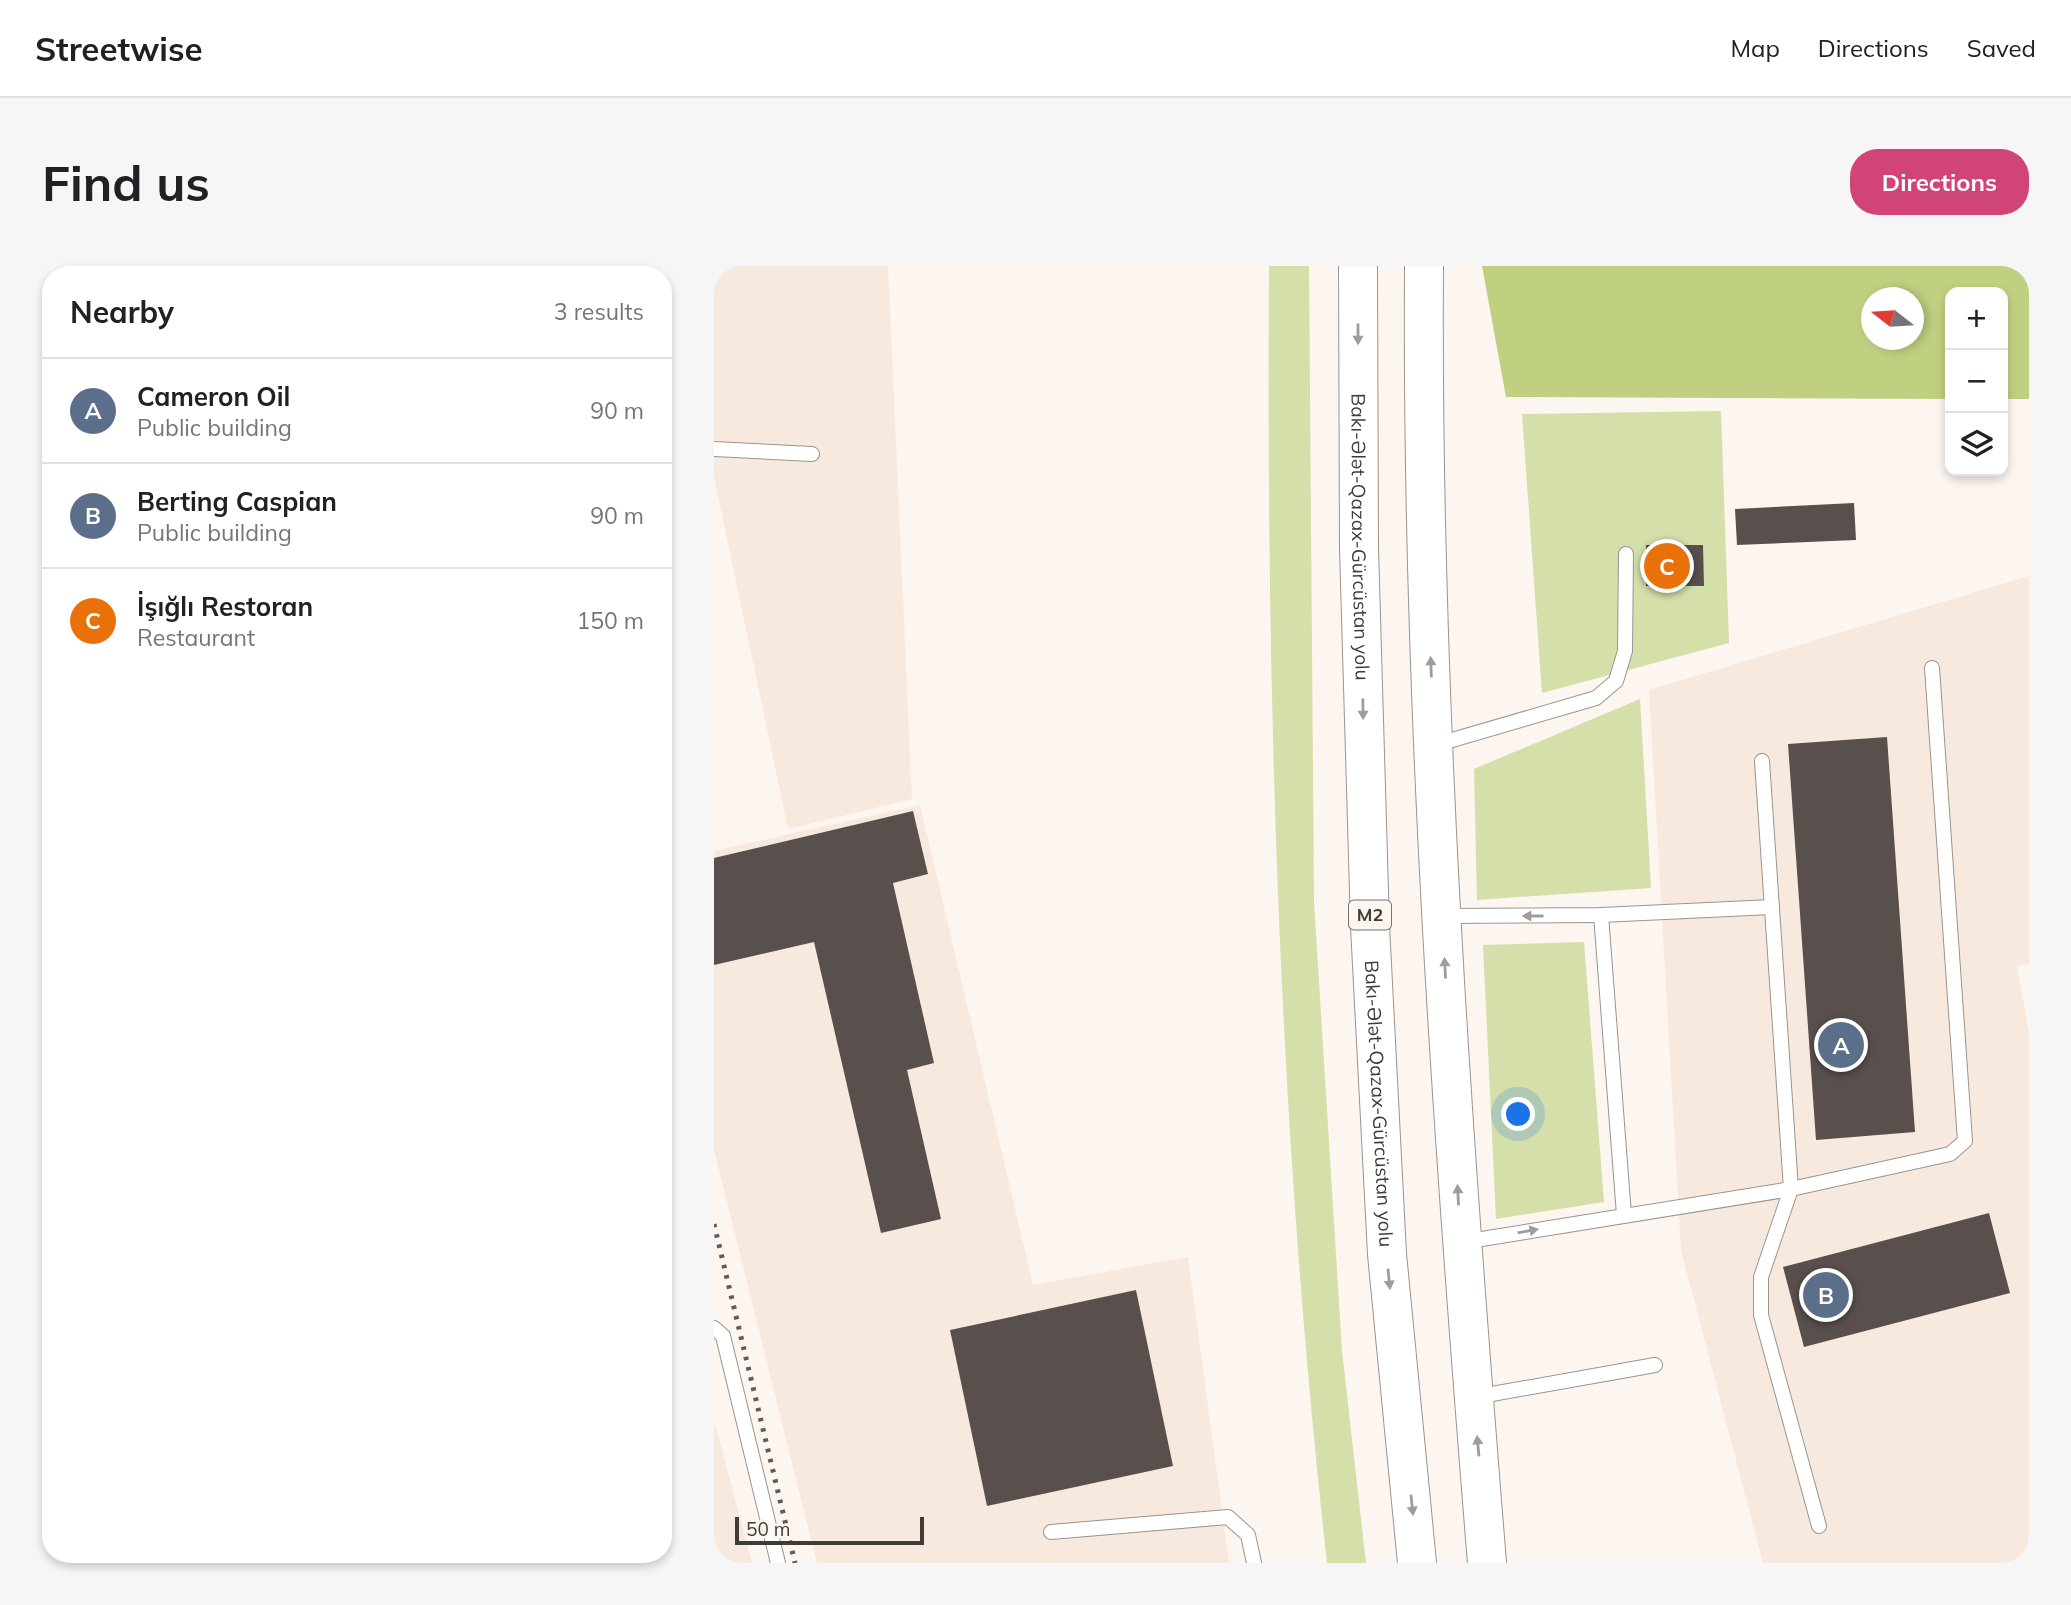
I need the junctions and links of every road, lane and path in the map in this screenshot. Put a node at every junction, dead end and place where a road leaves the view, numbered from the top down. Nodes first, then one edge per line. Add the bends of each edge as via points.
1 (1358, 266) edge
2 (1424, 266) edge
3 (714, 449) edge
4 (812, 454) dead end
5 (1626, 554) dead end
6 (1932, 668) dead end
7 (1434, 745) junction
8 (1762, 761) dead end
9 (1772, 907) junction
10 (1601, 915) junction
11 (1441, 916) junction
12 (1791, 1189) junction
13 (1624, 1215) junction
14 (1461, 1243) junction
15 (714, 1328) edge
16 (1655, 1365) dead end
17 (1474, 1397) junction
18 (1819, 1526) dead end
19 (1051, 1532) dead end
20 (778, 1563) edge
21 (1254, 1563) edge
22 (1418, 1563) edge
23 (1487, 1563) edge

1 -> 22 highway, Bakı-Ələt-Qazax-Gürcüstan yolu / M2 via 1359,548 1371,939 1387,1254
7 -> 2 highway via 1426,545
3 - 4 lane
5 - 7 lane via 1625,651 1616,681 1596,698
6 - 12 lane via 1965,1141 1950,1154
7 - 11 highway
8 - 9 lane
9 - 10 lane
9 - 12 lane
10 -> 11 lane
10 - 13 lane
14 -> 11 highway
12 - 13 lane
12 - 18 lane via 1761,1277 1761,1315
14 -> 13 lane
14 - 17 highway
15 - 20 lane via 723,1336
16 - 17 lane
23 -> 17 highway
19 - 21 lane via 1228,1517 1248,1535

